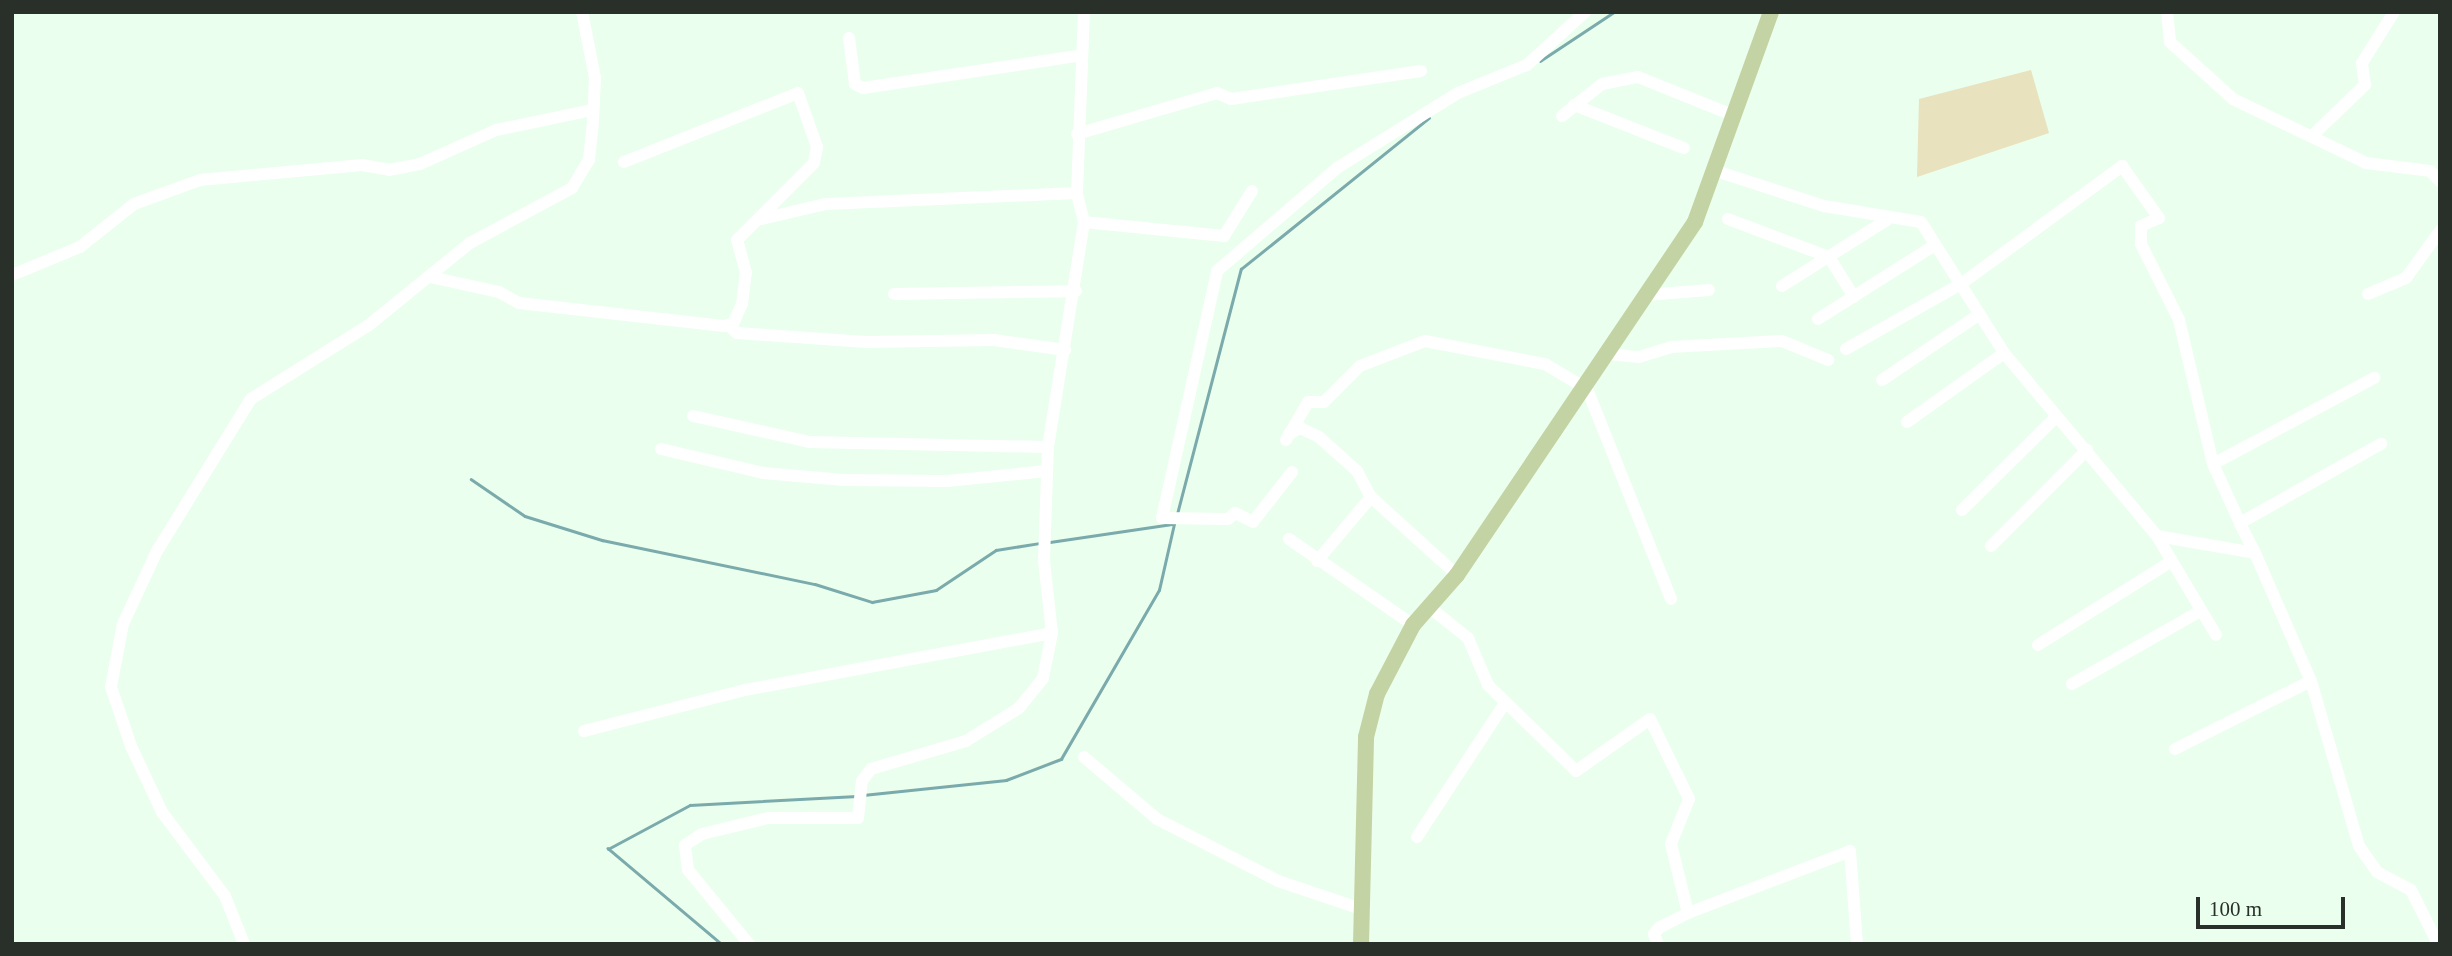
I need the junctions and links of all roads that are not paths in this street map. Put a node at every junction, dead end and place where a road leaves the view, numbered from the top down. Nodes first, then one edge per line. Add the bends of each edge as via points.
1 (582, 12) edge
2 (1084, 12) edge
3 (1585, 12) edge
4 (1770, 12) edge
5 (2166, 12) edge
6 (2394, 12) edge
7 (849, 38) dead end
8 (1078, 56) junction
9 (1421, 71) dead end
10 (1574, 105) junction
11 (593, 110) junction
12 (1562, 116) dead end
13 (1735, 116) junction
14 (1077, 134) junction
15 (2312, 136) junction
16 (1684, 148) dead end
17 (624, 162) dead end
18 (1717, 171) junction
19 (2440, 181) edge
20 (1252, 191) dead end
21 (1077, 193) junction
22 (1728, 219) dead end
23 (757, 220) junction
24 (1887, 220) junction
25 (1084, 222) junction
26 (2440, 231) edge
27 (1935, 246) junction
28 (1829, 257) junction
29 (12, 275) edge
30 (430, 277) junction
31 (1961, 284) junction
32 (1782, 286) dead end
33 (1709, 290) dead end
34 (1076, 291) junction
35 (894, 293) dead end
36 (2368, 294) dead end
37 (1646, 295) junction
38 (1854, 297) junction
39 (1980, 314) junction
40 (1818, 319) dead end
41 (728, 325) junction
42 (1846, 349) dead end
43 (1065, 350) junction
44 (2004, 353) junction
45 (1609, 354) junction
46 (1828, 359) dead end
47 (2374, 378) dead end
48 (1882, 380) dead end
49 (1587, 389) junction
50 (693, 416) dead end
51 (2056, 417) junction
52 (1907, 422) dead end
53 (2381, 444) dead end
54 (1048, 447) junction
55 (661, 449) dead end
56 (2087, 450) junction
57 (2213, 464) junction
58 (1046, 471) junction
59 (1292, 472) dead end
60 (1371, 497) junction
61 (1962, 510) dead end
62 (2240, 523) junction
63 (2157, 536) junction
64 (1289, 539) dead end
65 (1991, 546) dead end
66 (2255, 553) junction
67 (1317, 561) junction
68 (2172, 561) junction
69 (1457, 575) junction
70 (1671, 599) dead end
71 (1429, 607) junction
72 (2199, 612) junction
73 (1413, 625) junction
74 (1052, 633) junction
75 (2216, 635) dead end
76 (2038, 645) dead end
77 (2311, 681) junction
78 (2072, 684) dead end
79 (1506, 703) junction
80 (584, 731) dead end
81 (2175, 749) dead end
82 (1084, 757) dead end
83 (1417, 837) dead end
84 (1364, 910) junction
85 (1688, 913) junction
86 (244, 944) edge
87 (748, 944) edge
88 (1362, 944) edge
89 (1658, 944) edge
90 (1857, 944) edge
91 (2438, 944) edge

1 - 11 street via 591,47
2 - 8 street
3 - 59 street via 1527,65 1458,93 1337,168 1217,271 1162,518 1228,519 1235,513 1252,522
4 - 13 main road
5 - 15 street via 2170,43 2194,70 2233,99
6 - 15 street via 2362,63 2365,85
7 - 8 street via 855,84 863,88
8 - 14 street
9 - 14 street via 1231,99 1217,93
10 - 12 street
10 - 13 street via 1602,84 1637,77
10 - 16 street
11 - 29 street via 496,130 420,164 389,170 362,165 200,180 140,200 80,247
11 - 30 street via 589,160 572,188 470,243
13 - 18 main road
14 - 21 street
15 - 19 street via 2366,163 2430,171
17 - 23 street via 798,93 817,147 814,163
18 - 24 street
18 - 37 main road via 1695,222
20 - 25 street via 1224,236
21 - 23 street via 826,204
21 - 25 street
22 - 28 street
23 - 41 street via 737,240 746,273 742,304
24 - 27 street via 1921,222
24 - 28 street
25 - 34 street
26 - 36 street via 2406,278
27 - 31 street
27 - 38 street
28 - 32 street
28 - 38 street
30 - 41 street via 499,292 519,303
30 - 86 street via 251,399 157,551 115,648 111,687 131,746 162,812 225,896
31 - 39 street
31 - 42 street
31 - 57 street via 2122,166 2159,218 2141,226 2141,244 2179,320
33 - 37 street
34 - 35 street
34 - 43 street
37 - 45 main road
38 - 40 street
39 - 44 street
39 - 48 street
41 - 43 street via 750,334 867,342 994,340
43 - 54 street
44 - 51 street
44 - 52 street
45 - 46 street via 1639,357 1671,347 1782,341
45 - 49 main road
47 - 57 street
49 - 60 street via 1545,364 1425,341 1360,366 1324,402 1308,402 1288,437 1300,428 1319,437 1357,471
49 - 69 main road
49 - 70 street
50 - 54 street via 810,442
51 - 56 street
51 - 61 street
53 - 62 street
54 - 58 street
55 - 58 street via 763,473 844,480 947,481
56 - 63 street
56 - 65 street
57 - 62 street
58 - 74 street via 1045,543
60 - 67 street
60 - 69 street
62 - 66 street
63 - 66 street
63 - 68 street
64 - 67 street
66 - 77 street
67 - 73 street
68 - 72 street
68 - 76 street
69 - 71 main road
71 - 73 main road
71 - 79 street via 1468,638 1488,685
72 - 75 street
72 - 78 street
73 - 84 main road via 1377,694 1366,737
74 - 80 street via 745,690
74 - 87 street via 1044,678 1019,708 965,741 871,769 862,781 858,818 768,818 702,834 685,845 688,870
77 - 81 street
77 - 91 street via 2359,846 2377,872 2411,890
79 - 83 street
79 - 85 street via 1576,771 1650,719 1689,799 1671,845
82 - 84 street via 1157,819 1278,881
84 - 88 main road
85 - 89 street via 1660,927 1654,934
85 - 90 street via 1850,850

